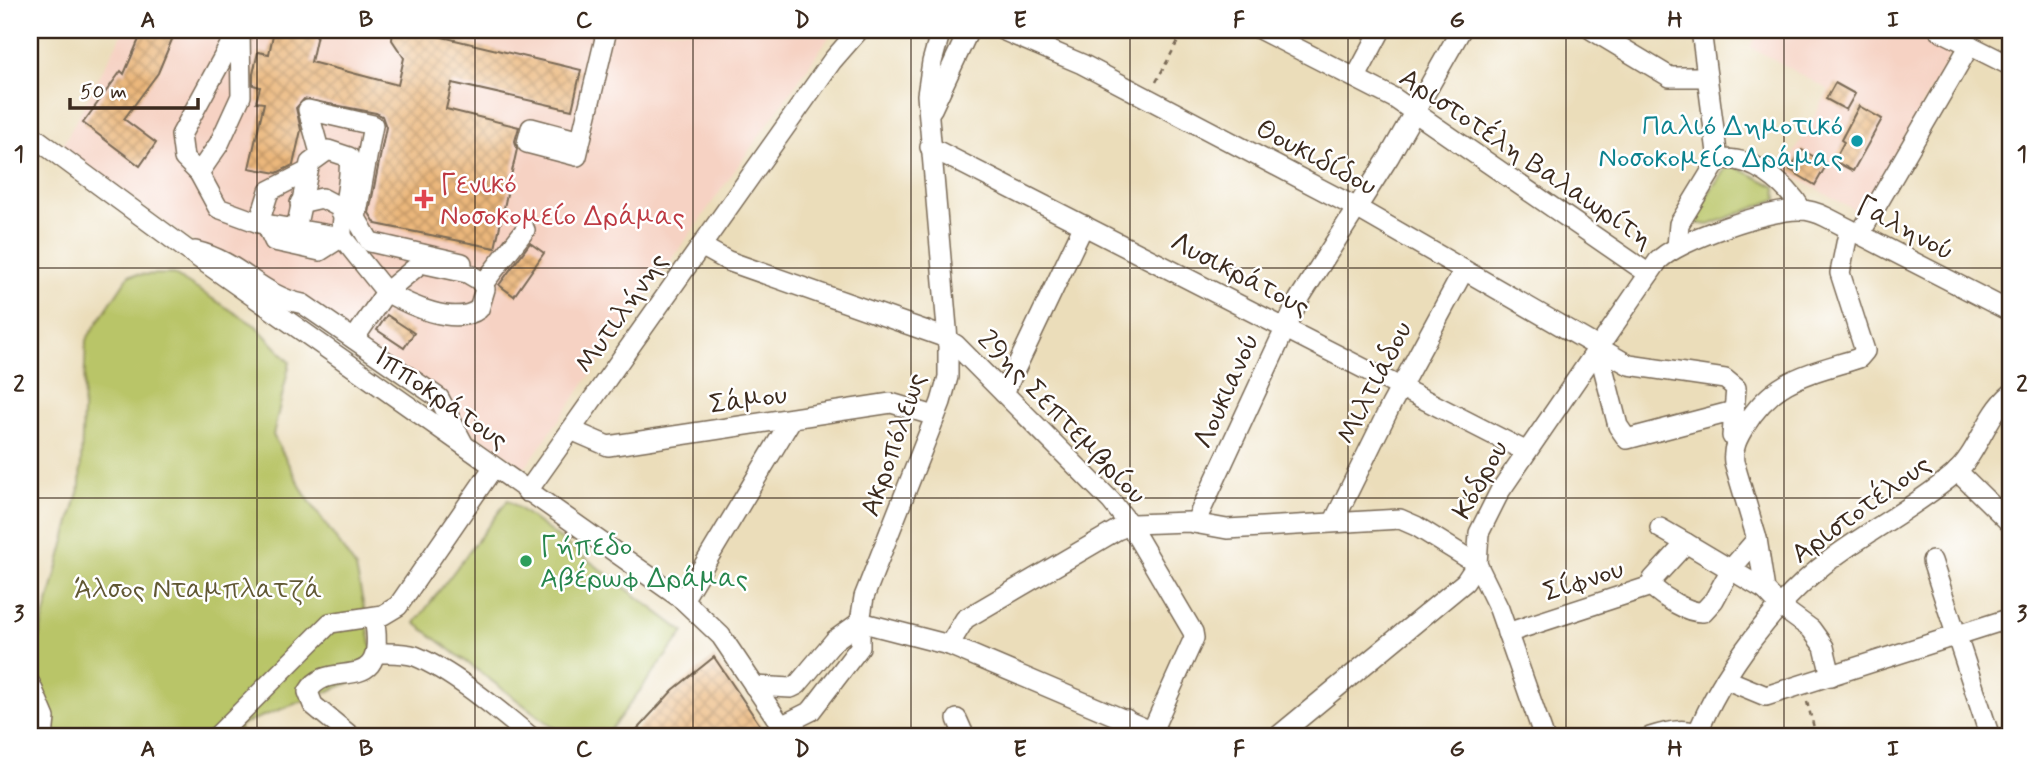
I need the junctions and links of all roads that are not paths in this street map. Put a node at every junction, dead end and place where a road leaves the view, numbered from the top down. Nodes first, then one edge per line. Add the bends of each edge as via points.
1 (239, 30) edge
2 (607, 30) edge
3 (859, 30) edge
4 (941, 30) edge
5 (970, 30) edge
6 (1002, 30) edge
7 (1261, 30) edge
8 (1381, 30) edge
9 (1461, 30) edge
10 (1592, 30) edge
11 (1700, 30) edge
12 (1939, 30) edge
13 (1970, 45) junction
14 (2011, 66) edge
15 (1356, 77) junction
16 (1707, 77) junction
17 (1415, 112) junction
18 (929, 116) junction
19 (188, 124) junction
20 (30, 134) edge
21 (580, 141) dead end
22 (219, 144) junction
23 (930, 148) junction
24 (320, 153) junction
25 (1718, 160) junction
26 (307, 171) junction
27 (199, 173) junction
28 (300, 203) junction
29 (1355, 207) junction
30 (1802, 210) junction
31 (341, 212) junction
32 (1771, 214) joint
33 (263, 223) junction
34 (1084, 225) junction
35 (296, 229) junction
36 (525, 230) dead end
37 (1855, 232) junction
38 (342, 237) junction
39 (701, 246) junction
40 (1677, 246) junction
41 (186, 249) junction
42 (462, 262) junction
43 (1464, 270) junction
44 (1649, 274) junction
45 (404, 278) junction
46 (483, 284) junction
47 (386, 292) junction
48 (405, 302) junction
49 (2011, 312) edge
50 (1285, 326) junction
51 (354, 339) junction
52 (948, 340) junction
53 (1598, 348) junction
54 (1401, 386) junction
55 (1004, 393) junction
56 (2011, 394) edge
57 (1734, 411) junction
58 (935, 416) junction
59 (790, 420) junction
60 (571, 430) junction
61 (1736, 442) junction
62 (467, 449) junction
63 (1525, 451) junction
64 (494, 468) junction
65 (1957, 471) junction
66 (527, 492) junction
67 (1334, 521) junction
68 (1195, 523) junction
69 (1130, 524) junction
70 (2011, 524) edge
71 (1660, 528) dead end
72 (1758, 539) junction
73 (1686, 543) junction
74 (1933, 561) dead end
75 (1477, 564) junction
76 (1731, 569) junction
77 (1651, 586) junction
78 (1765, 590) junction
79 (683, 600) junction
80 (1781, 607) junction
81 (374, 617) junction
82 (2011, 618) edge
83 (860, 622) junction
84 (1507, 634) junction
85 (1957, 636) junction
86 (949, 645) junction
87 (377, 653) junction
88 (1831, 676) junction
89 (1725, 679) junction
90 (30, 683) edge
91 (754, 686) junction
92 (957, 719) dead end
93 (1124, 728) edge
94 (785, 732) edge
95 (1158, 734) edge
96 (1701, 736) edge
97 (43, 737) edge
98 (216, 737) edge
99 (352, 737) edge
100 (531, 737) edge
101 (965, 737) edge
102 (1278, 737) edge
103 (1544, 737) edge
104 (1650, 737) edge
105 (1990, 737) edge

1 - 19 street
1 - 22 street via 241,96
2 - 21 street
3 - 39 street, Μυτιλήνης
4 - 18 street via 929,73
5 - 18 street, Ακροπόλεως
6 - 29 street, Θουκιδίδου via 1148,97
7 - 15 street, Αριστοτέλη Βαλαωρίτη
8 - 15 street
9 - 17 street, Λουκιανού
10 - 16 street via 1670,77
11 - 16 street
12 - 13 street
13 - 14 street
13 - 37 street
15 - 17 street, Αριστοτέλη Βαλαωρίτη
16 - 25 street
17 - 29 street, Λουκιανού
17 - 44 street, Αριστοτέλη Βαλαωρίτη
18 - 23 street, Ακροπόλεως
19 - 22 street via 199,120 214,123
19 - 27 street via 181,146 191,168
20 - 41 street, Ιπποκράτους
22 - 27 street
23 - 34 street, Λυσικράτους
23 - 52 street, Ακροπόλεως
24 - 26 street
24 - 31 street via 328,150 349,157
24 - 42 street via 308,110 373,125 356,218 370,242
25 - 30 street via 1735,159 1778,181
25 - 40 street via 1679,224
26 - 28 street
26 - 33 street via 269,191
27 - 33 street via 218,208
28 - 31 street via 322,198
28 - 35 street
29 - 43 street, Θουκιδίδου
29 - 50 street, Λουκιανού
30 - 32 street, Γαληνού
30 - 37 street, Γαληνού
31 - 38 street
32 - 40 street, Κόδρου
33 - 35 street
33 - 38 street via 274,241 320,251
34 - 50 street, Λυσικράτους
34 - 55 street
35 - 38 street
36 - 46 street
37 - 49 street, Γαληνού
37 - 61 street via 1840,273 1865,351 1859,358 1771,392
38 - 47 street
39 - 52 street, 29ης Σεπτεμβρίου via 728,261
39 - 60 street, Μυτιλήνης
40 - 44 street, Κόδρου
41 - 51 street via 220,257 281,299 303,304
41 - 62 street, Ιπποκράτους
42 - 45 street via 421,263
42 - 46 street
43 - 53 street, Θουκιδίδου
43 - 54 street, Μιλτιάδου
44 - 53 street, Κόδρου
45 - 47 street
45 - 48 street via 400,291
46 - 48 street via 482,304 467,316
47 - 48 street
47 - 51 street
50 - 54 street, Λυσικράτους
50 - 68 street, Λουκιανού
51 - 62 street via 439,398
52 - 55 street, 29ης Σεπτεμβρίου
52 - 58 street, Ακροπόλεως via 948,377
53 - 57 street, Θουκιδίδου via 1637,367 1725,379 1736,388
53 - 57 street via 1618,426 1627,439
53 - 63 street, Κόδρου
54 - 63 street, Λυσικράτους
54 - 67 street, Μιλτιάδου
55 - 69 street, 29ης Σεπτεμβρίου
56 - 65 street, Αριστοτέλους via 1998,406
57 - 61 street via 1732,436
58 - 59 street, Σάμου via 891,403
58 - 83 street, Ακροπόλεως via 864,597
59 - 60 street, Σάμου via 608,446
59 - 79 street
60 - 66 street, Μυτιλήνης
61 - 72 street via 1734,462
62 - 64 street, Ιπποκράτους
63 - 75 street, Κόδρου via 1483,522
64 - 66 street, Ιπποκράτους
64 - 81 street via 398,606
65 - 70 street
65 - 80 street, Αριστοτέλους via 1832,558
66 - 79 street, Ιπποκράτους
67 - 68 street via 1227,529
67 - 75 street via 1404,520
68 - 69 street
69 - 86 street via 965,619
69 - 95 street, 29ης Σεπτεμβρίου via 1194,638
71 - 73 street
72 - 76 street
72 - 78 street
73 - 76 street
73 - 77 street
74 - 85 street
75 - 84 street
75 - 102 street, Κόδρου via 1444,603
76 - 77 street, Σίφνου via 1703,612
76 - 78 street
77 - 84 street, Σίφνου
78 - 80 street
79 - 91 street, Ιπποκράτους via 721,636
80 - 88 street via 1817,636
80 - 89 street, Αριστοτέλους
81 - 87 street
81 - 98 street via 330,623
82 - 85 street
83 - 86 street
83 - 91 street via 835,640 797,685
83 - 94 street, Ακροπόλεως via 860,647 811,711
84 - 103 street
85 - 88 street
85 - 105 street
86 - 93 street
87 - 99 street via 368,666 317,682 308,692 313,705
87 - 100 street via 406,654 425,661
88 - 89 street via 1762,696
89 - 96 street, Αριστοτέλους
90 - 97 street via 44,718
91 - 94 street, Ιπποκράτους
92 - 101 street
93 - 95 street
96 - 104 street via 1674,729

